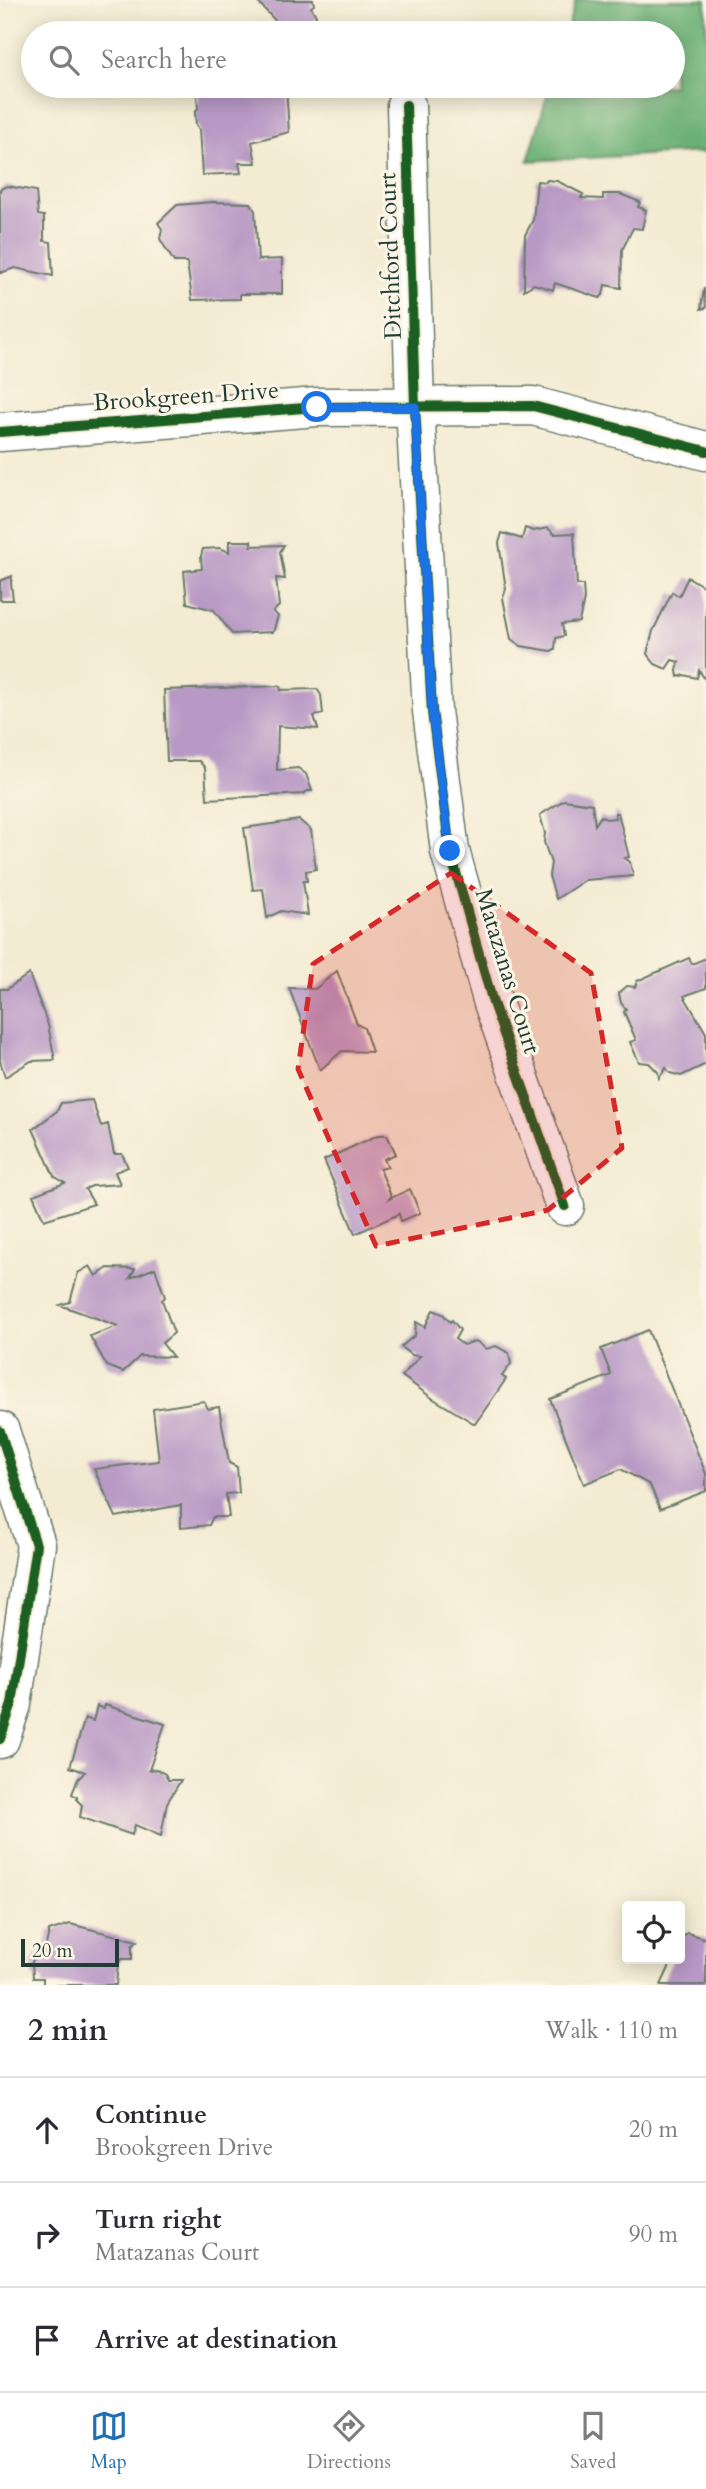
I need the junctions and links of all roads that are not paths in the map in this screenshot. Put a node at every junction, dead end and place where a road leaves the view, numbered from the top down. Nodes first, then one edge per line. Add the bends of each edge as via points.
1 (406, 105) dead end
2 (415, 407) junction
3 (0, 432) edge
4 (706, 451) edge
5 (565, 1206) dead end
6 (0, 1431) edge
7 (0, 1739) edge

1 - 2 street, Ditchford Court
2 - 3 street, Brookgreen Drive via 317,407
2 - 4 street, Brookgreen Drive via 533,406
2 - 5 street, Matazanas Court via 432,711 450,851 494,1003
6 - 7 street via 36,1545 12,1704

